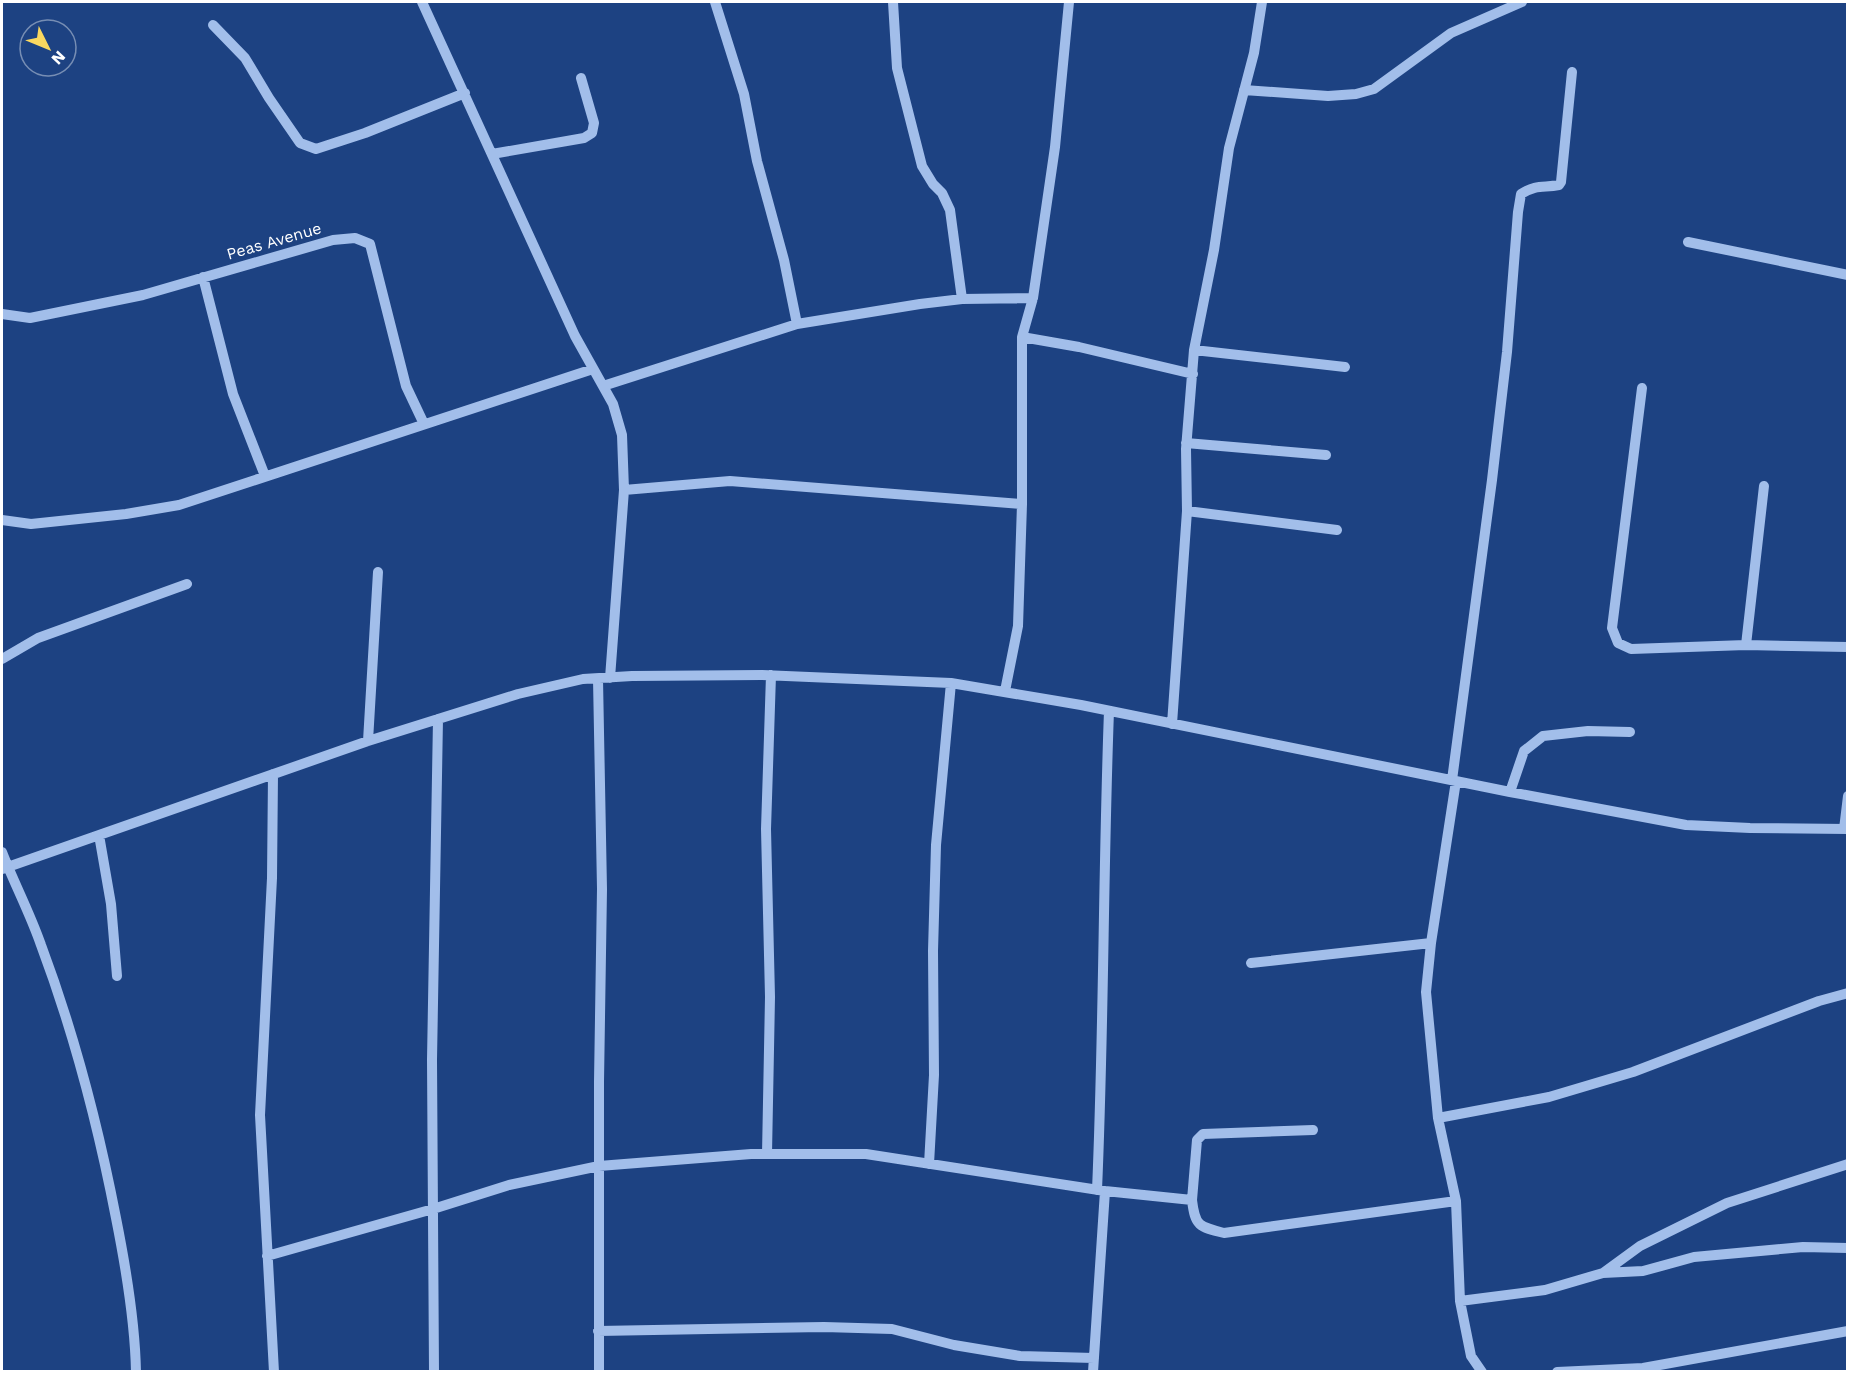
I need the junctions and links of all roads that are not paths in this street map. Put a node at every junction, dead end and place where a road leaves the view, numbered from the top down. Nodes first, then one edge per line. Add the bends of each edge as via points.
1 (422, 2) edge
2 (715, 2) edge
3 (893, 2) edge
4 (1069, 2) edge
5 (1262, 2) edge
6 (1522, 2) edge
7 (213, 25) dead end
8 (1572, 72) dead end
9 (581, 78) dead end
10 (1244, 90) junction
11 (465, 93) junction
12 (492, 153) junction
13 (1688, 242) dead end
14 (1848, 275) edge
15 (203, 277) junction
16 (1033, 298) junction
17 (962, 299) junction
18 (2, 315) edge
19 (797, 324) junction
20 (1022, 338) junction
21 (1194, 351) junction
22 (1345, 367) dead end
23 (593, 369) junction
24 (1192, 374) junction
25 (603, 386) junction
26 (1642, 388) dead end
27 (424, 424) junction
28 (1186, 443) junction
29 (1326, 456) dead end
30 (265, 476) junction
31 (1764, 486) dead end
32 (624, 490) junction
33 (1022, 504) junction
34 (1187, 511) junction
35 (2, 520) edge
36 (1337, 530) dead end
37 (378, 572) dead end
38 (187, 584) dead end
39 (1746, 645) junction
40 (1848, 647) edge
41 (2, 659) edge
42 (771, 675) junction
43 (610, 678) junction
44 (598, 679) junction
45 (951, 683) junction
46 (1005, 691) junction
47 (1108, 711) junction
48 (438, 719) junction
49 (1172, 724) junction
50 (1630, 732) dead end
51 (368, 741) junction
52 (273, 774) junction
53 (1454, 781) junction
54 (1510, 792) junction
55 (1848, 796) edge
56 (1846, 829) edge
57 (99, 835) junction
58 (2, 852) edge
59 (4, 868) edge
60 (1431, 943) junction
61 (1251, 963) dead end
62 (117, 976) dead end
63 (1848, 993) edge
64 (1438, 1118) junction
65 (1313, 1130) dead end
66 (767, 1154) junction
67 (929, 1164) junction
68 (1848, 1164) edge
69 (599, 1166) junction
70 (1101, 1191) junction
71 (1192, 1200) junction
72 (1456, 1201) junction
73 (433, 1209) junction
74 (1848, 1248) edge
75 (267, 1256) junction
76 (1603, 1273) junction
77 (1460, 1301) junction
78 (598, 1331) junction
79 (1848, 1331) edge
80 (1094, 1358) junction
81 (136, 1371) edge
82 (274, 1371) edge
83 (434, 1371) edge
84 (599, 1371) edge
85 (1094, 1371) edge
86 (1476, 1371) edge
87 (1481, 1371) edge
88 (1557, 1371) edge

1 - 11 street
2 - 19 street via 744,94
3 - 17 street via 897,68 922,166 950,210
4 - 16 street via 1055,147
5 - 10 street
6 - 10 street via 1451,33 1374,89 1328,96
7 - 11 street via 245,58 300,143 316,149
8 - 53 street via 1561,182 1559,186 1542,185 1521,194 1507,352
9 - 12 street via 594,123 592,133 584,138
10 - 21 street via 1229,148
11 - 12 street
12 - 23 street
13 - 14 street
15 - 18 street, Peas Avenue via 142,295 30,318
15 - 27 street, Peas Avenue via 333,240 355,238 370,244 406,386
15 - 30 street via 233,394
16 - 17 street
16 - 20 street
17 - 19 street
19 - 25 street
20 - 24 street via 1079,347
20 - 33 street
21 - 22 street
21 - 24 street
23 - 25 street
23 - 27 street
24 - 28 street
25 - 32 street via 622,435
26 - 39 street via 1612,628 1618,643 1631,649
27 - 30 street
28 - 29 street
28 - 34 street
30 - 35 street via 179,505 126,514 31,524
31 - 39 street
32 - 33 street via 730,481
32 - 43 street
33 - 46 street via 1018,626
34 - 36 street
34 - 49 street
37 - 51 street
38 - 41 street via 38,638
39 - 40 street
42 - 43 street
42 - 45 street
42 - 66 street via 766,829 770,998
43 - 44 street
44 - 48 street via 518,694
44 - 69 street via 602,889
45 - 46 street
45 - 67 street via 936,845 934,1075
46 - 47 street
47 - 49 street
47 - 70 street
48 - 51 street
48 - 73 street
49 - 53 street
50 - 54 street via 1543,736 1524,751
51 - 52 street
52 - 57 street
52 - 75 street via 260,1115
53 - 54 street
53 - 60 street
54 - 56 street via 1686,825
55 - 56 street
57 - 59 street
57 - 62 street via 111,904
58 - 59 street
59 - 81 street via 40,942 60,999 102,1150 123,1257
60 - 61 street
60 - 64 street via 1426,992
63 - 64 street via 1633,1072 1549,1097
64 - 72 street
65 - 71 street via 1203,1134 1197,1140
66 - 67 street via 866,1154
66 - 69 street
67 - 70 street
68 - 76 street via 1727,1203 1640,1246
69 - 73 street via 509,1185
69 - 78 street
70 - 71 street
70 - 80 street
71 - 72 street via 1194,1219 1202,1228 1224,1233
72 - 77 street
73 - 75 street
73 - 83 street
74 - 76 street via 1742,1251 1694,1257 1643,1271
75 - 82 street
76 - 77 street via 1545,1290
77 - 87 street via 1471,1356
78 - 80 street via 824,1326 892,1329 1020,1356
78 - 84 street
79 - 88 street via 1643,1368
80 - 85 street
86 - 87 street

